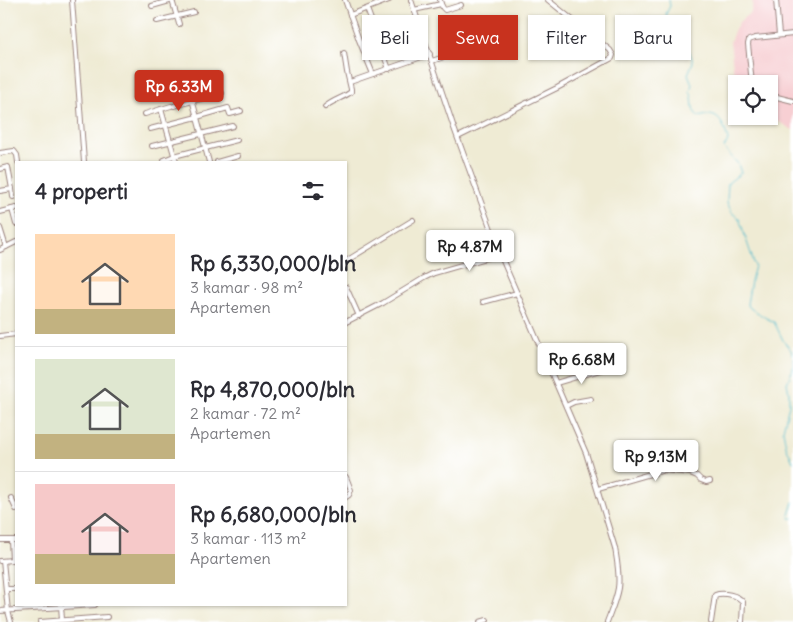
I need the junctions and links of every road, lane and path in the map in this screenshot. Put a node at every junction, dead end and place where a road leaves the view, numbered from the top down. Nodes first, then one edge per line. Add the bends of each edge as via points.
1 (72, 0) edge
2 (173, 0) edge
3 (345, 0) edge
4 (389, 0) edge
5 (411, 0) edge
6 (548, 0) edge
7 (559, 0) edge
8 (776, 0) edge
9 (440, 2) edge
10 (461, 5) dead end
11 (152, 6) dead end
12 (555, 6) junction
13 (367, 9) junction
14 (414, 10) junction
15 (194, 12) dead end
16 (350, 15) junction
17 (177, 16) junction
18 (157, 21) dead end
19 (179, 24) dead end
20 (793, 34) edge
21 (779, 35) junction
22 (344, 53) dead end
23 (430, 54) junction
24 (438, 59) edge
25 (432, 61) junction
26 (389, 69) junction
27 (373, 74) junction
28 (751, 75) edge
29 (186, 77) dead end
30 (208, 80) dead end
31 (350, 82) junction
32 (188, 86) junction
33 (172, 90) dead end
34 (222, 93) dead end
35 (778, 97) edge
36 (192, 101) junction
37 (793, 101) edge
38 (325, 107) dead end
39 (161, 109) junction
40 (240, 112) dead end
41 (145, 114) dead end
42 (197, 117) junction
43 (165, 125) junction
44 (233, 126) dead end
45 (150, 129) dead end
46 (201, 134) junction
47 (458, 137) junction
48 (237, 140) dead end
49 (170, 142) junction
50 (152, 146) dead end
51 (205, 148) junction
52 (0, 153) edge
53 (174, 156) junction
54 (238, 156) dead end
55 (164, 160) dead end
56 (18, 161) edge
57 (84, 161) edge
58 (176, 161) edge
59 (209, 161) edge
60 (220, 161) edge
61 (14, 166) dead end
62 (8, 167) junction
63 (0, 169) edge
64 (12, 189) junction
65 (0, 191) edge
66 (13, 197) dead end
67 (14, 208) edge
68 (0, 212) edge
69 (413, 220) dead end
70 (0, 228) edge
71 (15, 242) edge
72 (6, 247) junction
73 (0, 250) edge
74 (500, 254) junction
75 (347, 260) edge
76 (347, 289) edge
77 (517, 293) junction
78 (483, 302) dead end
79 (359, 316) junction
80 (347, 322) edge
81 (15, 334) edge
82 (0, 336) edge
83 (602, 369) dead end
84 (556, 383) junction
85 (591, 399) dead end
86 (566, 406) junction
87 (347, 480) edge
88 (710, 481) dead end
89 (598, 490) junction
90 (347, 496) edge
91 (11, 498) dead end
92 (15, 507) edge
93 (0, 540) edge
94 (11, 540) junction
95 (15, 540) edge
96 (14, 560) edge
97 (2, 561) edge
98 (15, 588) edge
99 (6, 589) junction
100 (61, 606) edge
101 (0, 611) edge
102 (8, 611) junction
103 (107, 617) dead end
104 (488, 620) dead end
105 (62, 621) edge
106 (11, 622) edge
107 (40, 622) edge
108 (480, 622) edge
109 (607, 622) edge
110 (711, 622) edge
111 (742, 622) edge

1 - 57 street
2 - 11 street
2 - 17 street
3 - 16 street
4 - 13 street
5 - 14 street
6 - 12 street
7 - 12 street
8 - 21 street
9 - 10 street via 444,10
9 - 14 street
12 - 47 street via 610,50 612,58
13 - 16 street
13 - 26 street
14 - 23 street
15 - 17 street
16 - 27 street
17 - 18 street
17 - 19 street
20 - 21 street
21 - 28 street via 753,38 748,42
22 - 31 street
23 - 25 street
23 - 26 street
24 - 25 street
25 - 47 street
26 - 27 street
27 - 31 street
29 - 32 street
30 - 32 street
31 - 38 street via 350,93
32 - 33 street
32 - 36 street
34 - 36 street
35 - 37 street
36 - 39 street
36 - 42 street
39 - 41 street
39 - 43 street
40 - 42 street via 230,114 228,108
42 - 43 street
42 - 46 street
43 - 45 street
43 - 49 street
44 - 46 street
46 - 49 street
46 - 51 street
47 - 74 street
48 - 51 street
49 - 50 street
49 - 53 street
51 - 53 street
51 - 59 street
52 - 56 street via 13,150
53 - 55 street
53 - 58 street
54 - 60 street
61 - 62 street
62 - 63 street
62 - 64 street
64 - 65 street
64 - 66 street
67 - 68 street
69 - 75 street
70 - 72 street
71 - 72 street
72 - 73 street
74 - 77 street
74 - 79 street via 434,273
76 - 79 street
77 - 78 street
77 - 84 street
79 - 80 street
81 - 82 street
83 - 84 street
84 - 86 street
85 - 86 street
86 - 89 street
87 - 90 street via 351,490
88 - 89 street via 690,473 664,470
89 - 109 street via 615,548 618,579
91 - 92 street
93 - 94 street
94 - 95 street
94 - 96 street
96 - 97 street
97 - 99 street
98 - 99 street
99 - 102 street
100 - 102 street
100 - 105 street
101 - 102 street
102 - 106 street
103 - 105 street
104 - 108 street
105 - 107 street
110 - 111 street via 715,595 721,593 742,599

